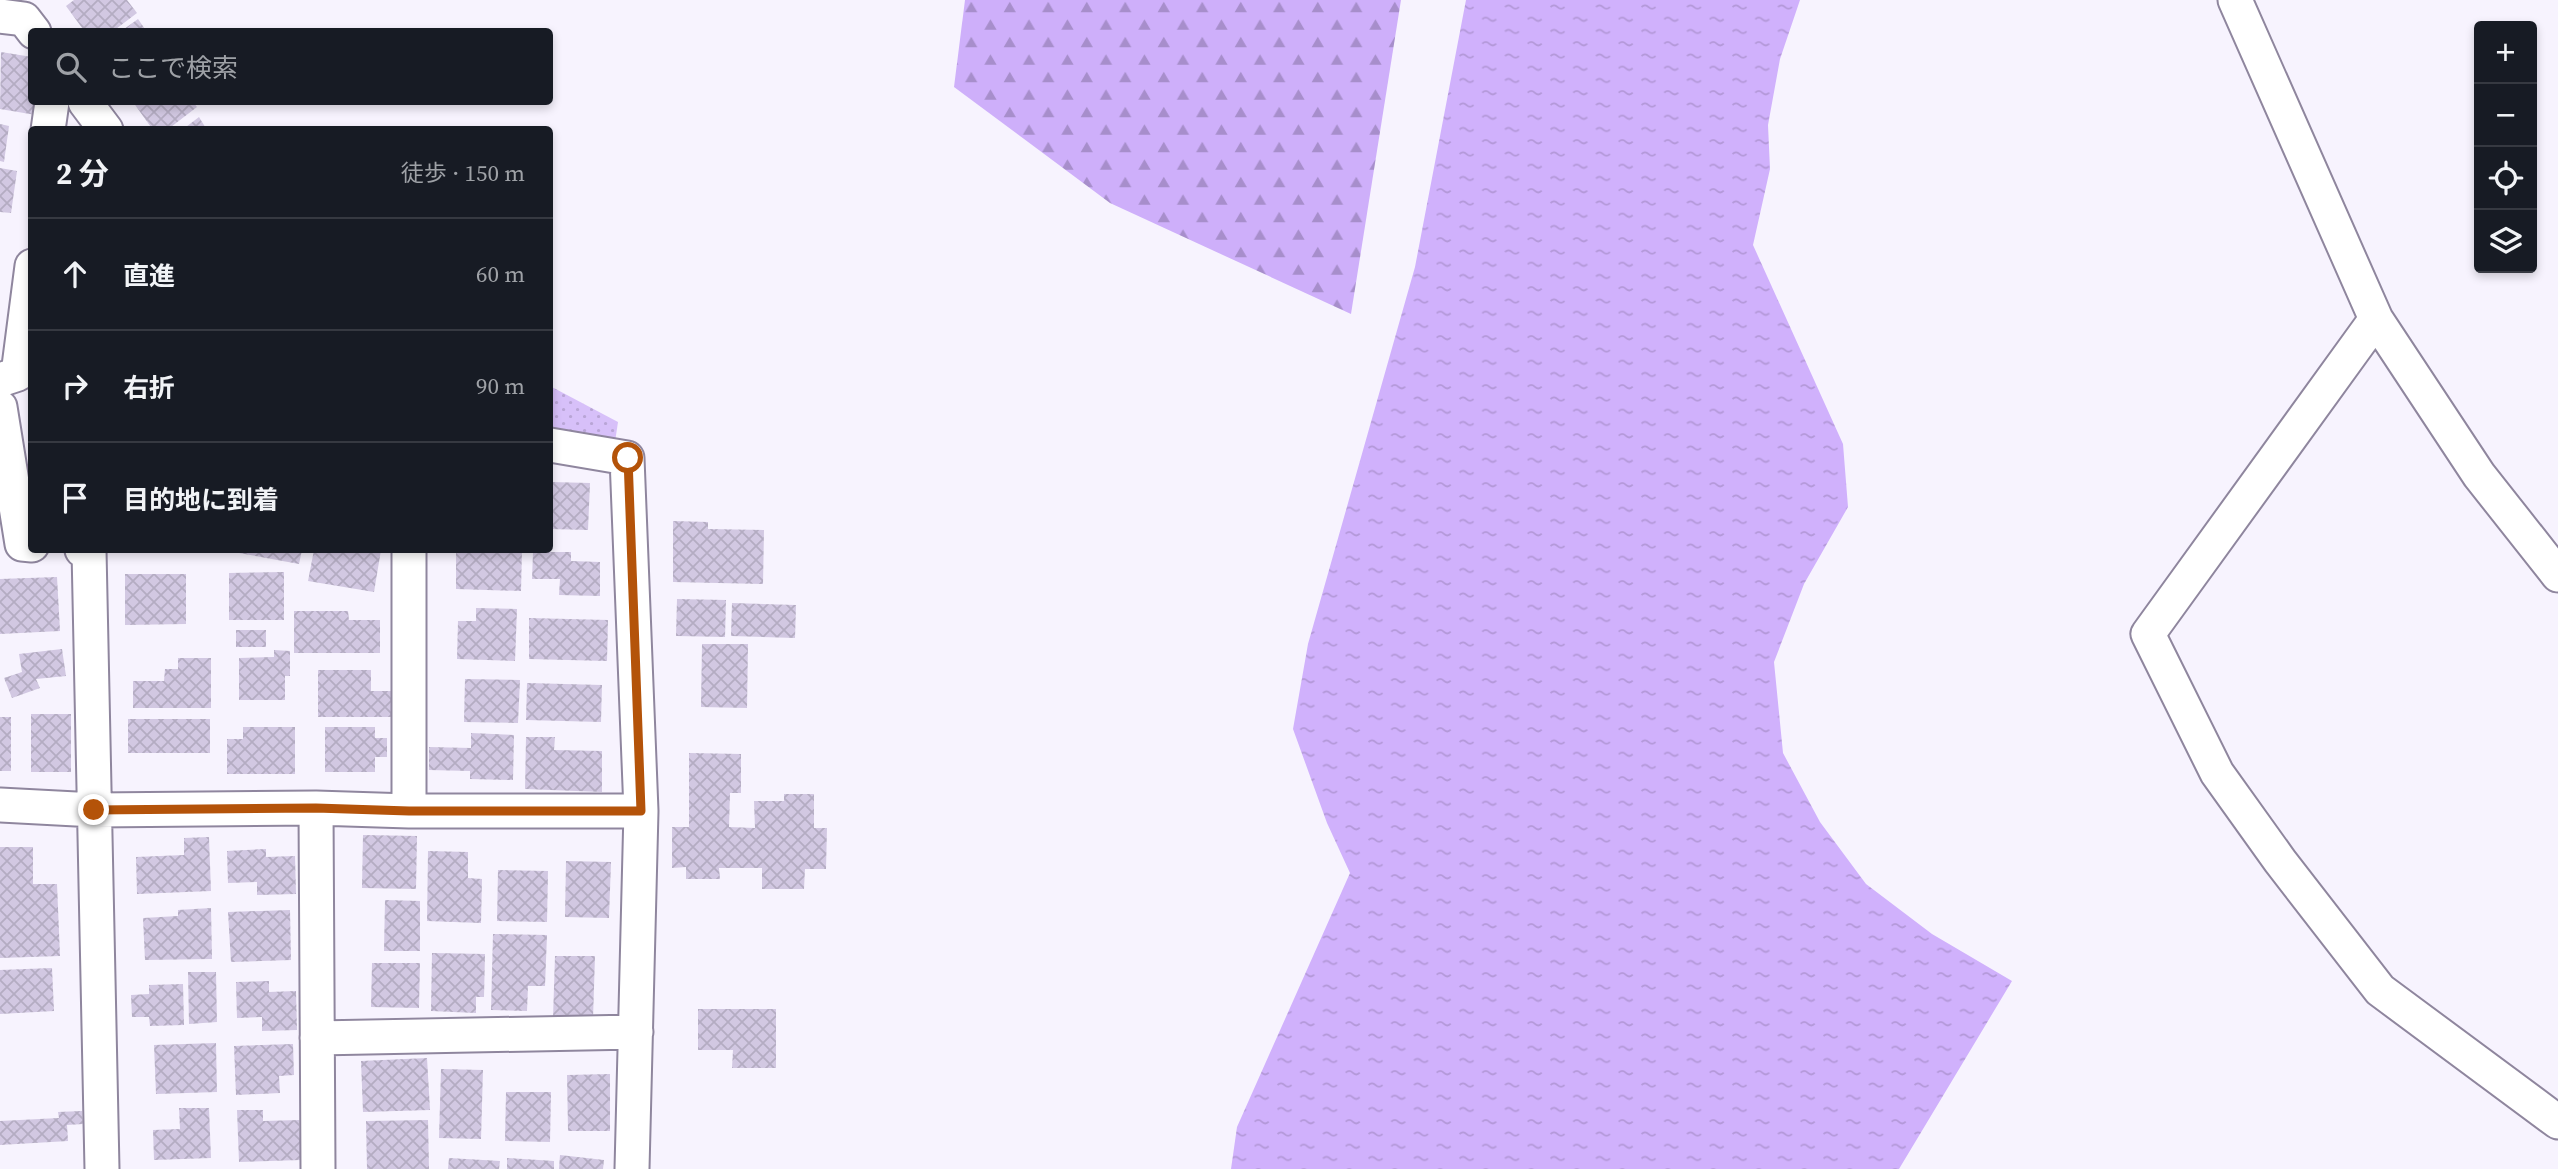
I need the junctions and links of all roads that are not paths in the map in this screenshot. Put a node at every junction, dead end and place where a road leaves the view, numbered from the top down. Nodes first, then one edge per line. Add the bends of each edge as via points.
1 (2235, 0) edge
2 (0, 16) edge
3 (31, 28) edge
4 (51, 105) edge
5 (87, 105) edge
6 (48, 126) edge
7 (103, 126) edge
8 (28, 296) edge
9 (2376, 318) junction
10 (17, 377) edge
11 (0, 407) edge
12 (553, 446) edge
13 (28, 545) edge
14 (89, 553) edge
15 (409, 553) edge
16 (2558, 575) edge
17 (0, 805) edge
18 (316, 808) junction
19 (94, 810) junction
20 (409, 811) junction
21 (641, 811) junction
22 (636, 1032) junction
23 (317, 1038) junction
24 (2558, 1122) edge
25 (102, 1169) edge
26 (318, 1169) edge
27 (632, 1169) edge

1 - 9 street
2 - 3 street via 24,19
4 - 6 street
5 - 7 street
8 - 10 street
9 - 16 street via 2479,475
9 - 24 street via 2148,634 2217,773 2380,990
11 - 13 street via 22,544
12 - 21 street via 628,458
14 - 19 street
15 - 20 street
17 - 19 street
18 - 19 street
18 - 20 street
18 - 23 street
19 - 25 street
20 - 21 street
21 - 22 street
22 - 23 street
22 - 27 street
23 - 26 street

